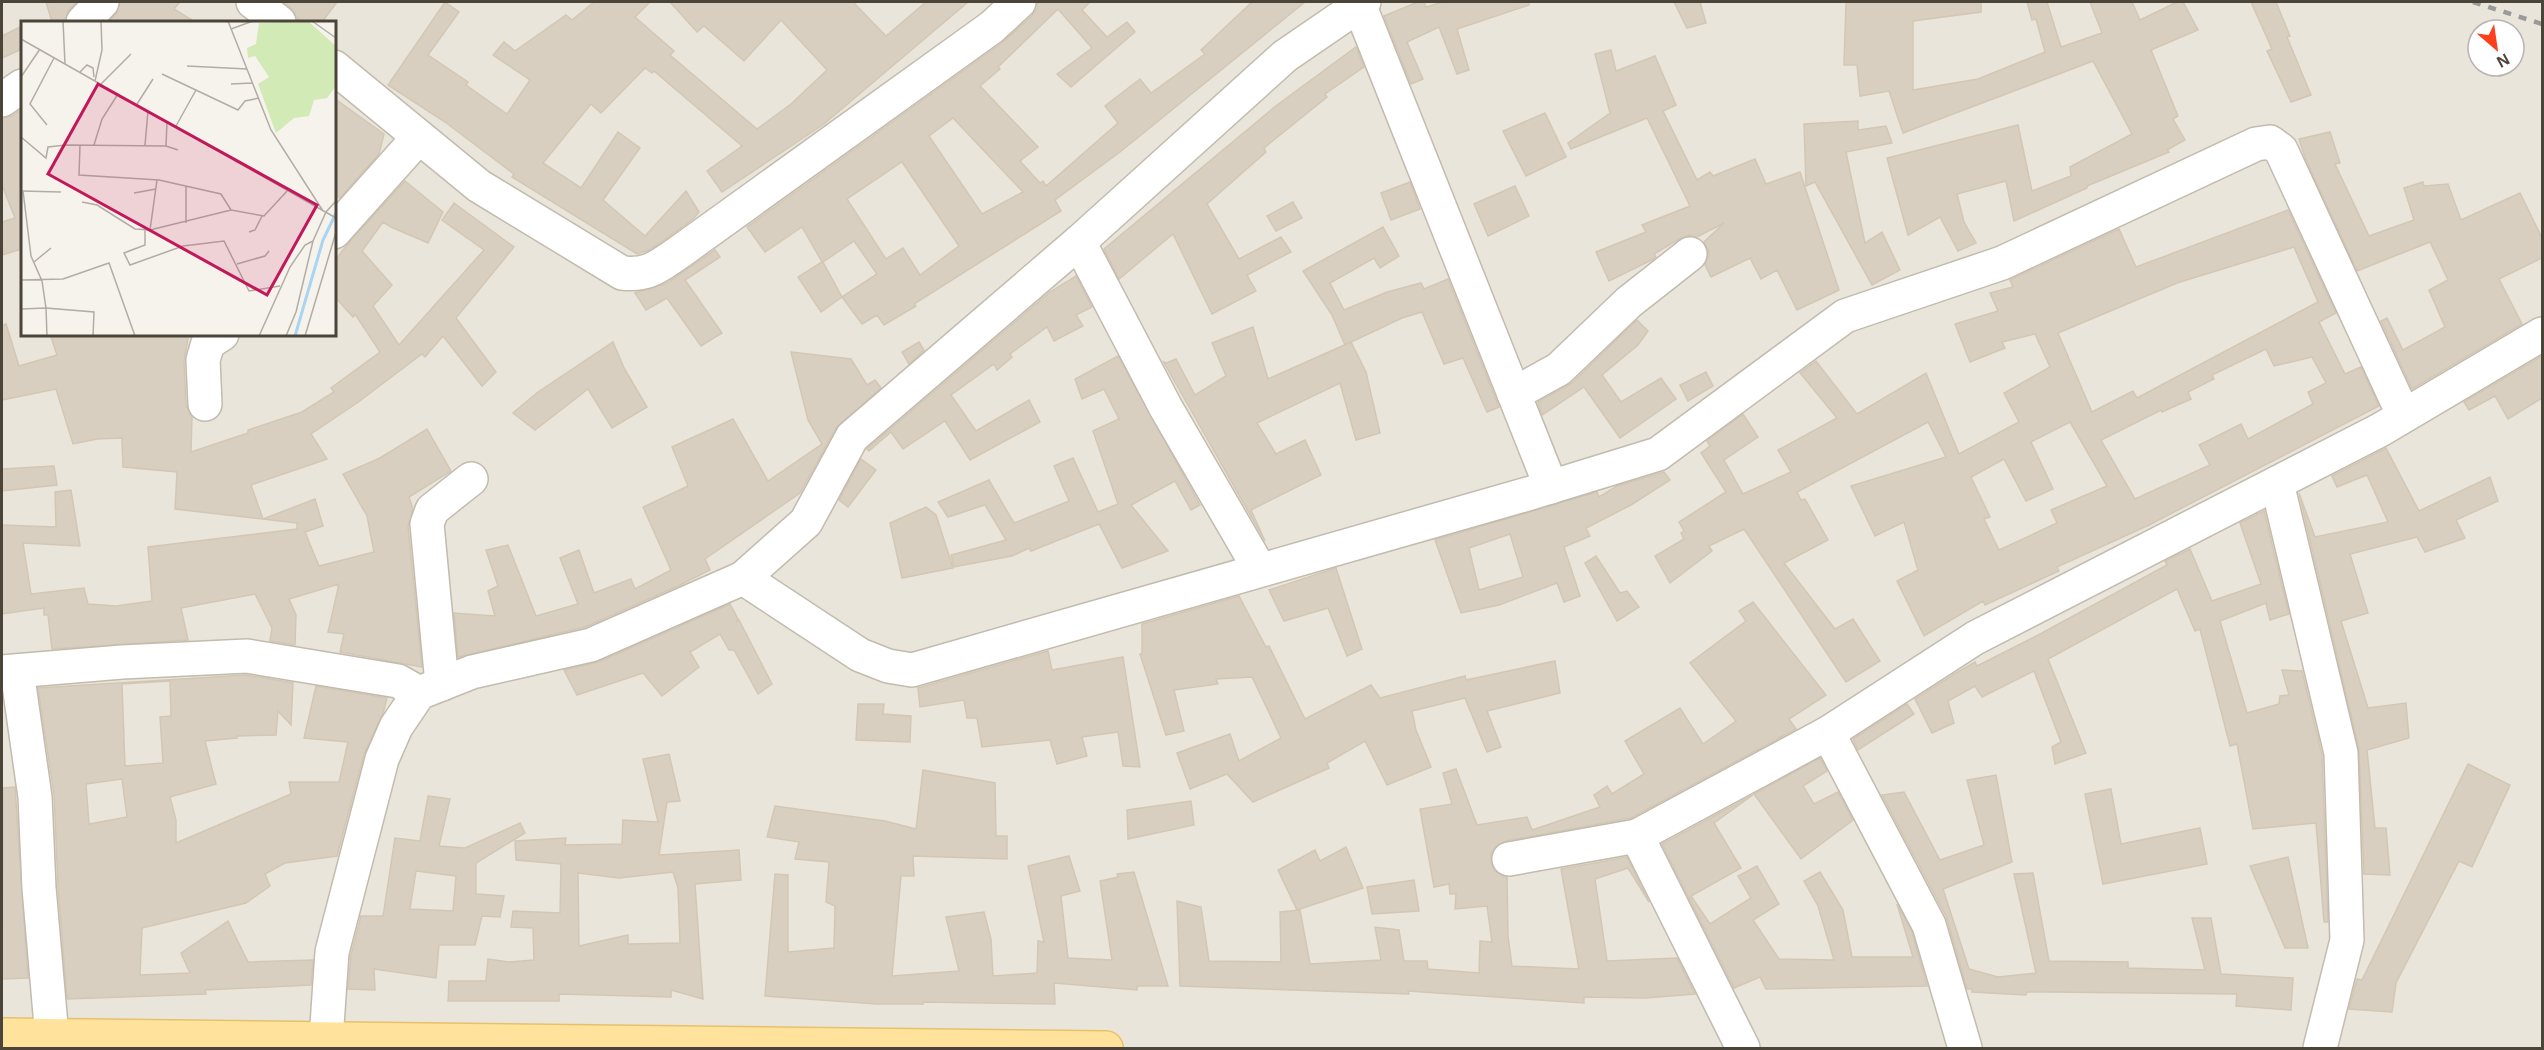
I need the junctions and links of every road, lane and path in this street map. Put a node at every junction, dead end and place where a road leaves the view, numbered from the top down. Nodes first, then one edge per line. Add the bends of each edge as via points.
1 (102, 2) edge
2 (253, 2) edge
3 (1019, 2) edge
4 (1361, 3) edge
5 (84, 21) edge
6 (278, 21) edge
7 (336, 69) edge
8 (21, 87) edge
9 (2, 100) edge
10 (419, 137) junction
11 (336, 230) edge
12 (1079, 242) junction
13 (1690, 254) dead end
14 (2542, 334) edge
15 (219, 336) edge
16 (1514, 394) junction
17 (205, 404) dead end
18 (2403, 414) junction
19 (471, 479) dead end
20 (2277, 483) junction
21 (1551, 487) junction
22 (1260, 570) junction
23 (743, 578) junction
24 (9, 672) edge
25 (430, 688) junction
26 (1828, 733) junction
27 (1637, 836) junction
28 (1509, 858) dead end
29 (52, 1037) junction
30 (11, 1040) edge
31 (326, 1040) junction
32 (114, 1043) edge
33 (1106, 1048) edge
34 (1743, 1048) edge
35 (1965, 1048) edge
36 (2320, 1048) edge

1 - 5 street
2 - 6 street
3 - 10 street via 992,27 678,253 639,275 622,273 479,186
4 - 12 street via 1285,56
4 - 16 street
7 - 10 street
8 - 9 street
10 - 11 street
12 - 22 street via 1166,408
12 - 23 street via 852,437 806,522
13 - 16 street via 1629,302 1559,369
14 - 18 street
15 - 17 street via 208,343 203,360
16 - 21 street
18 - 20 street
18 - 21 street via 2281,150 2270,142 2256,144 2002,263 1845,316 1658,454
19 - 25 street via 432,510 428,524
20 - 26 street via 1975,638
20 - 36 street via 2341,753 2347,940
21 - 22 street
22 - 23 street via 912,670 860,655
23 - 25 street via 591,645 472,672
24 - 25 street via 247,656
24 - 29 street via 35,797
25 - 31 street via 396,727 382,759 332,952
26 - 27 street
26 - 35 street via 1929,925
27 - 28 street
27 - 34 street
29 - 30 main road
29 - 32 main road
31 - 32 main road
31 - 33 main road

